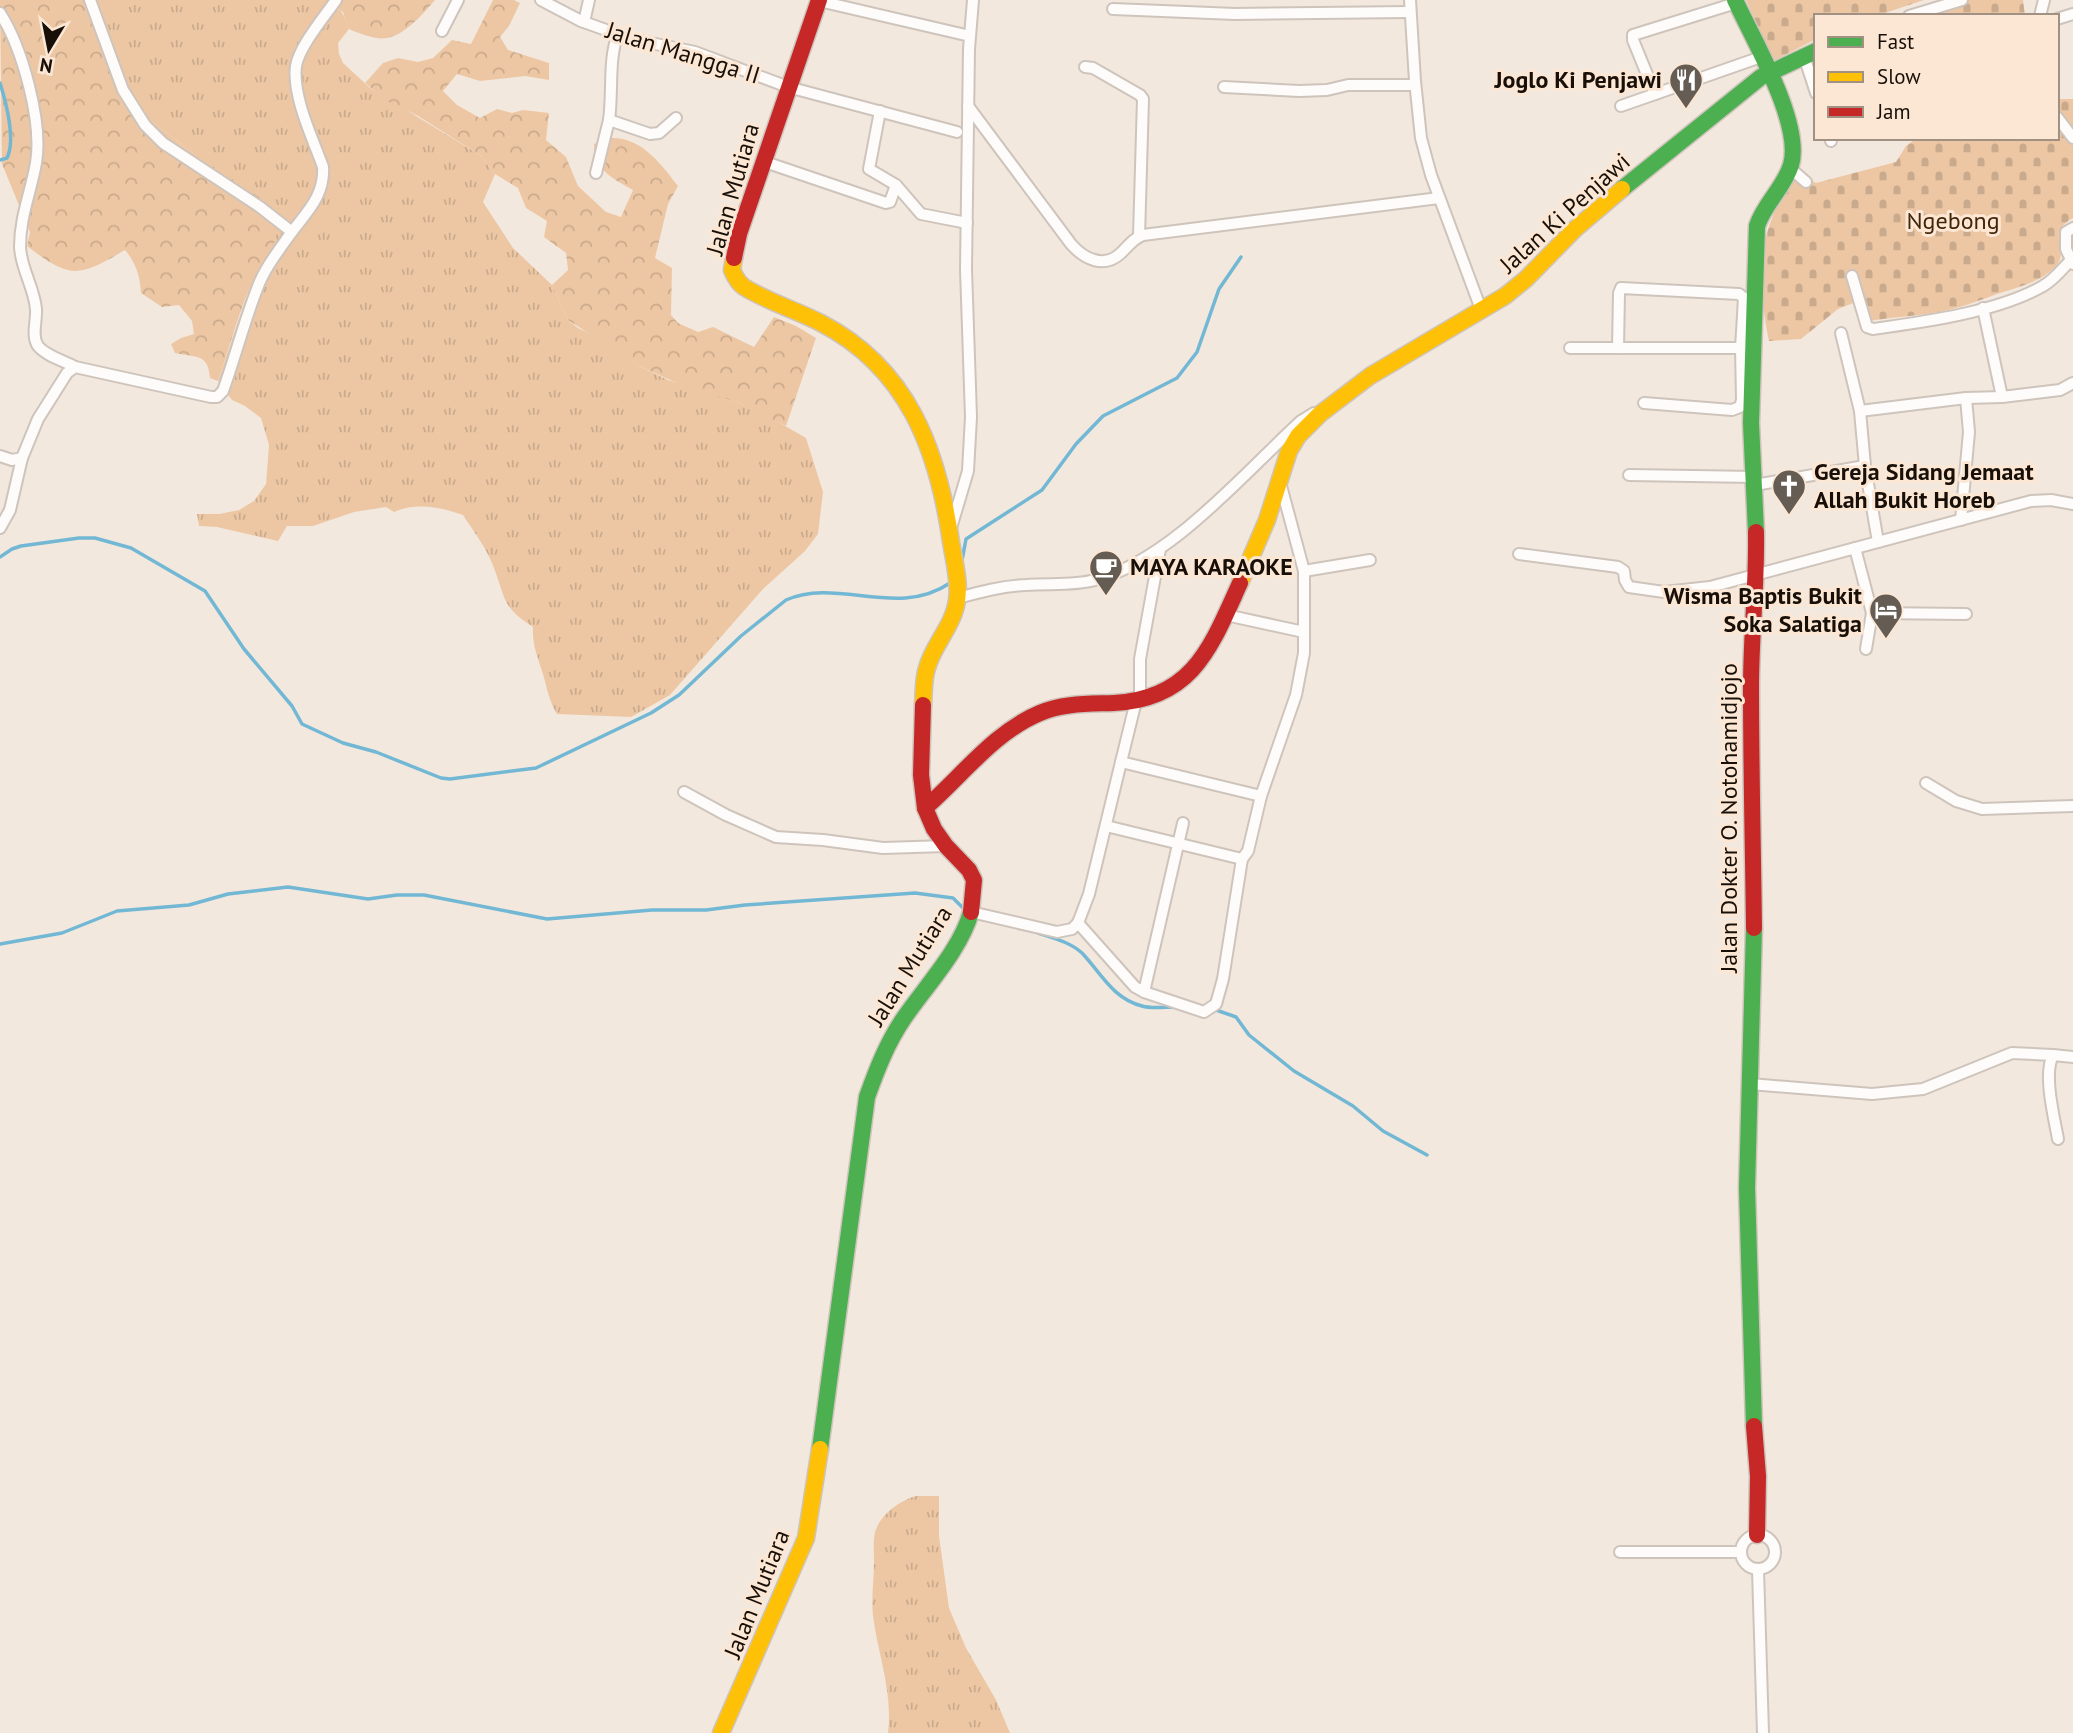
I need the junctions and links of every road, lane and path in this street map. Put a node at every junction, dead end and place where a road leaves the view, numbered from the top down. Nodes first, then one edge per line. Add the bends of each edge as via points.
1 (90, 0) edge
2 (336, 0) edge
3 (458, 0) edge
4 (541, 0) edge
5 (589, 0) edge
6 (819, 0) edge
7 (973, 0) edge
8 (1409, 0) edge
9 (1962, 0) edge
10 (1735, 1) edge
11 (1113, 9) dead end
12 (1410, 12) junction
13 (0, 13) edge
14 (1916, 14) edge
15 (584, 22) junction
16 (442, 32) dead end
17 (618, 34) junction
18 (970, 36) junction
19 (1810, 53) edge
20 (1761, 57) junction
21 (1085, 68) dead end
22 (1768, 73) junction
23 (1814, 80) edge
24 (1415, 85) junction
25 (788, 87) junction
26 (1224, 87) dead end
27 (1655, 94) junction
28 (968, 106) junction
29 (1621, 106) dead end
30 (880, 111) junction
31 (676, 118) dead end
32 (608, 120) junction
33 (2059, 120) edge
34 (957, 131) dead end
35 (2073, 138) edge
36 (762, 161) junction
37 (1790, 168) junction
38 (596, 173) dead end
39 (1806, 182) dead end
40 (896, 185) junction
41 (1439, 198) junction
42 (967, 223) junction
43 (2073, 228) edge
44 (292, 232) junction
45 (1139, 236) junction
46 (2072, 262) edge
47 (1853, 276) dead end
48 (1983, 308) junction
49 (1482, 312) junction
50 (1841, 333) dead end
51 (1570, 348) dead end
52 (1618, 348) junction
53 (1747, 348) junction
54 (75, 367) junction
55 (2073, 383) edge
56 (2002, 397) junction
57 (1966, 398) junction
58 (1644, 403) dead end
59 (1331, 405) junction
60 (1860, 411) junction
61 (0, 456) edge
62 (22, 458) junction
63 (1865, 466) junction
64 (1629, 475) dead end
65 (1279, 479) junction
66 (1755, 481) junction
67 (2073, 504) edge
68 (1961, 520) junction
69 (0, 528) edge
70 (950, 531) junction
71 (1878, 542) junction
72 (1855, 548) junction
73 (1160, 549) junction
74 (1519, 554) dead end
75 (1370, 560) dead end
76 (1304, 571) junction
77 (1756, 575) junction
78 (958, 598) junction
79 (1872, 613) junction
80 (1226, 614) junction
81 (1966, 614) dead end
82 (1304, 632) junction
83 (1866, 649) dead end
84 (1138, 701) junction
85 (1121, 762) junction
86 (1926, 783) dead end
87 (684, 792) dead end
88 (1261, 796) junction
89 (2073, 806) edge
90 (925, 808) junction
91 (1183, 823) dead end
92 (1106, 826) junction
93 (1178, 842) junction
94 (946, 846) junction
95 (1242, 859) junction
96 (971, 913) junction
97 (1078, 923) junction
98 (1144, 992) junction
99 (2053, 1055) junction
100 (2073, 1057) edge
101 (1750, 1084) junction
102 (2058, 1139) dead end
103 (1757, 1535) junction
104 (1620, 1552) dead end
105 (1740, 1552) junction
106 (1758, 1570) junction
107 (721, 1733) edge
108 (1763, 1733) edge

1 - 44 street via 123,90 145,125 163,143
2 - 44 street via 296,65 297,90 324,180 313,205
3 - 16 street
4 - 15 street, Jalan Mangga II
5 - 15 street
6 - 18 street
6 - 25 street, Jalan Mutiara
7 - 18 street
8 - 12 street
9 - 14 street
10 - 20 street
10 - 27 street via 1633,35
11 - 12 street via 1235,14
12 - 24 street
13 - 54 street via 10,29 37,126 36,162 23,208 20,249 36,309 36,340 39,347
15 - 17 street, Jalan Mangga II
17 - 25 street, Jalan Mangga II via 695,52
17 - 32 street via 612,47
18 - 28 street
19 - 22 street, Jalan Ki Penjawi
19 - 23 street
20 - 22 street
20 - 27 street
21 - 45 street via 1093,68 1142,98
22 - 37 street via 1792,135
22 - 49 street, Jalan Ki Penjawi via 1607,201
24 - 26 street via 1299,91
24 - 41 street via 1421,138
25 - 30 street, Jalan Mangga II
25 - 36 street, Jalan Mutiara
27 - 29 street
28 - 42 street
28 - 45 street via 1077,250 1097,261 1108,261
30 - 34 street, Jalan Mangga II
30 - 40 street via 868,167
31 - 32 street via 659,134
32 - 38 street
33 - 35 street
36 - 40 street via 886,203
36 - 70 street, Jalan Mutiara via 739,234 734,278 869,353 907,403 933,453
37 - 39 street
37 - 53 street, Jalan Dokter O. Notohamidjojo via 1764,205 1757,226
40 - 42 street via 921,214
41 - 45 street
41 - 49 street
42 - 70 street via 971,418 968,471
43 - 46 street via 2066,232 2065,241
44 - 54 street via 257,286 220,396
46 - 48 street via 2043,286
47 - 48 street via 1870,329
48 - 56 street
49 - 59 street, Jalan Ki Penjawi via 1391,363
50 - 60 street
51 - 52 street
52 - 53 street
52 - 53 street via 1619,293 1624,287 1742,296
53 - 58 street via 1742,401 1737,408
53 - 66 street, Jalan Dokter O. Notohamidjojo
54 - 62 street via 66,373 38,419
55 - 56 street via 2060,390
56 - 57 street
57 - 60 street
57 - 68 street via 1969,432
59 - 65 street, Jalan Ki Penjawi via 1297,437
59 - 73 street via 1301,421 1204,514
60 - 63 street
61 - 62 street
62 - 69 street via 10,510
63 - 66 street
63 - 71 street
64 - 66 street
65 - 76 street
65 - 80 street, Jalan Ki Penjawi via 1263,531
66 - 77 street, Jalan Dokter O. Notohamidjojo
67 - 68 street via 2037,500
68 - 71 street
70 - 78 street, Jalan Mutiara
71 - 72 street
72 - 77 street
72 - 79 street
73 - 78 street via 1097,580 1005,586
73 - 84 street via 1140,659
74 - 77 street via 1618,567 1629,587 1664,592
75 - 76 street
76 - 82 street
77 - 101 street, Jalan Dokter O. Notohamidjojo
78 - 90 street, Jalan Mutiara via 926,667 921,775
79 - 81 street
79 - 83 street
80 - 82 street
80 - 84 street, Jalan Ki Penjawi via 1185,677 1170,690
82 - 88 street via 1296,695
84 - 85 street
84 - 90 street, Jalan Ki Penjawi via 1063,706 1030,718 1000,738
85 - 88 street
85 - 92 street
86 - 89 street via 1972,807
87 - 94 street via 776,837 883,848
88 - 95 street
90 - 94 street, Jalan Mutiara
91 - 93 street
92 - 93 street
92 - 97 street
93 - 95 street
93 - 98 street
94 - 96 street, Jalan Mutiara via 974,880
95 - 98 street via 1216,1004 1199,1011
96 - 97 street via 1057,932
96 - 107 street, Jalan Mutiara via 957,943 895,1033 867,1097 806,1538
97 - 98 street
99 - 100 street
99 - 101 street via 2012,1053 1923,1089 1898,1092
99 - 102 street via 2049,1080
101 - 103 street, Jalan Dokter O. Notohamidjojo via 1747,1202
103 - 105 street via 1746,1540
103 - 106 street via 1768,1538 1776,1552 1769,1566
104 - 105 street
105 - 106 street via 1747,1566
106 - 108 street

